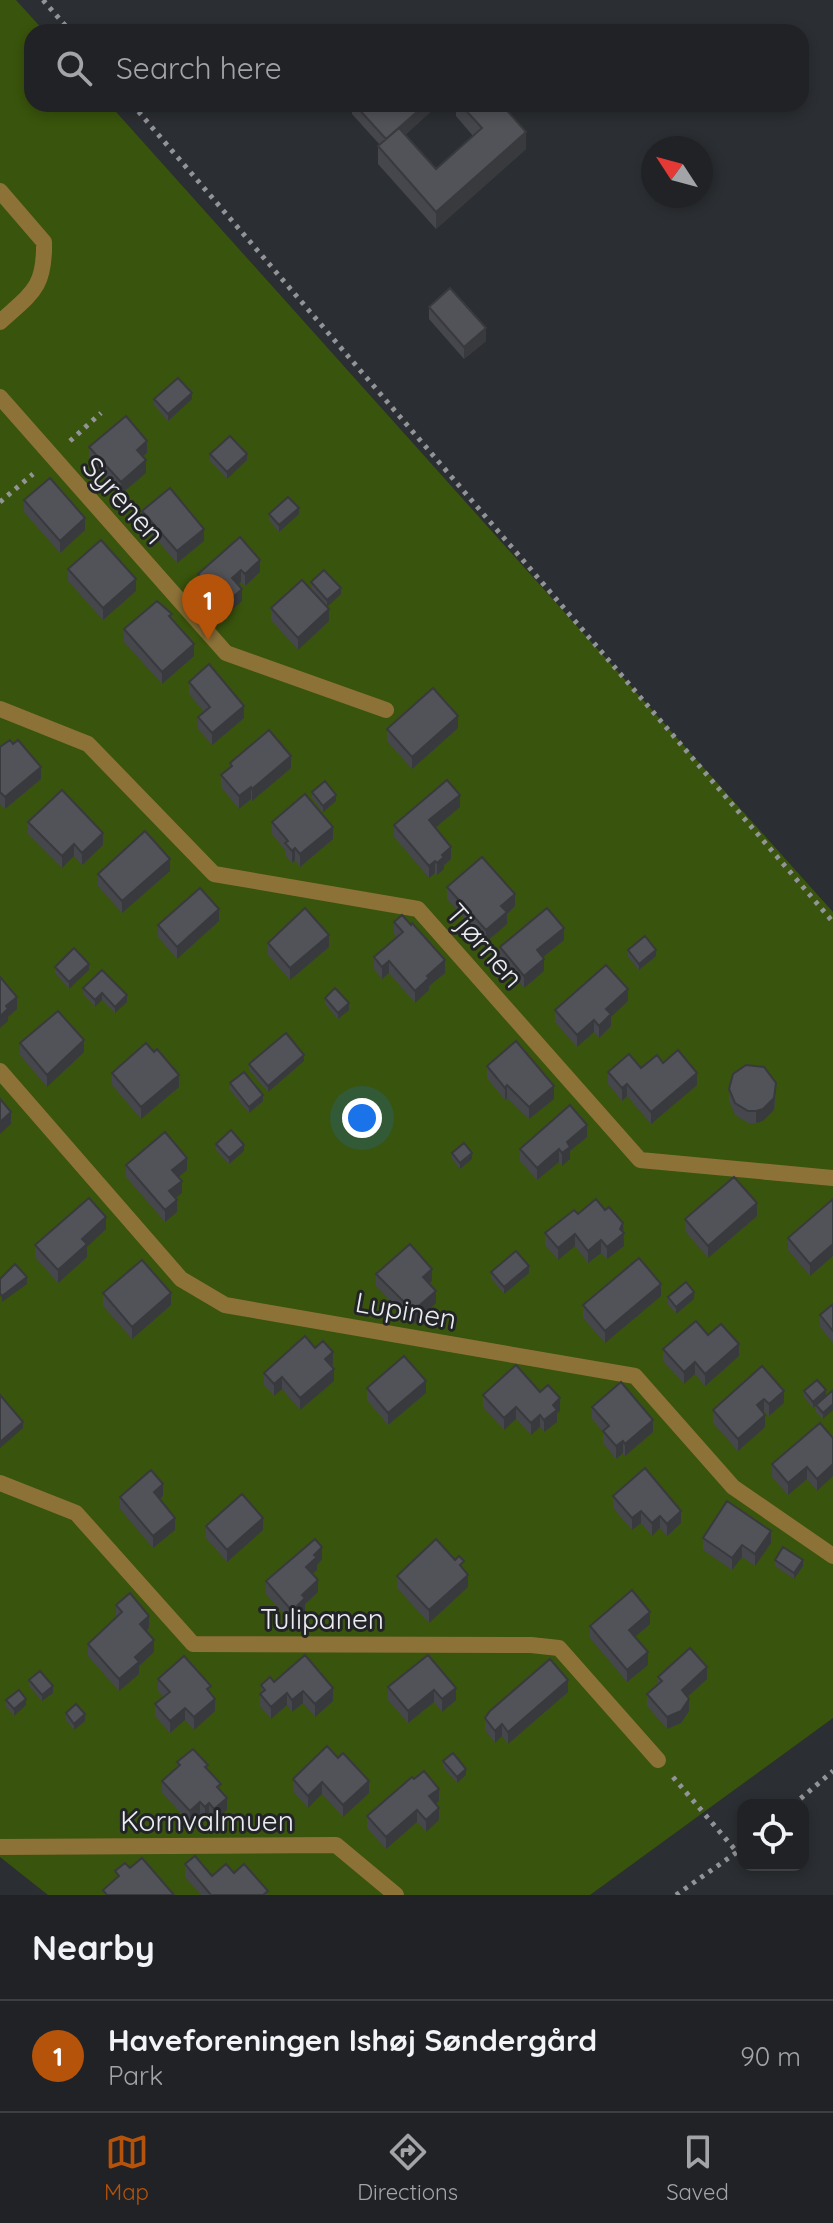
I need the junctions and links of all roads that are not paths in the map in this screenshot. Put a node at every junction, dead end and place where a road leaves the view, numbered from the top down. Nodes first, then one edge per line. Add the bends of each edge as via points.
1 (0, 191) edge
2 (0, 322) edge
3 (0, 397) edge
4 (0, 709) edge
5 (386, 710) dead end
6 (0, 1071) edge
7 (833, 1178) edge
8 (0, 1483) edge
9 (833, 1556) edge
10 (658, 1760) road end
11 (0, 1847) edge
12 (396, 1895) edge

1 - 2 lane via 44,242 45,267 35,291
3 - 5 lane, Syrenen via 226,653
4 - 7 lane, Tjørnen via 88,744 214,874 418,909 640,1160
6 - 9 lane, Lupinen via 181,1279 225,1305 635,1376 733,1487
8 - 10 lane, Tulipanen via 76,1513 193,1644 559,1648
11 - 12 lane, Kornvalmuen via 336,1845

